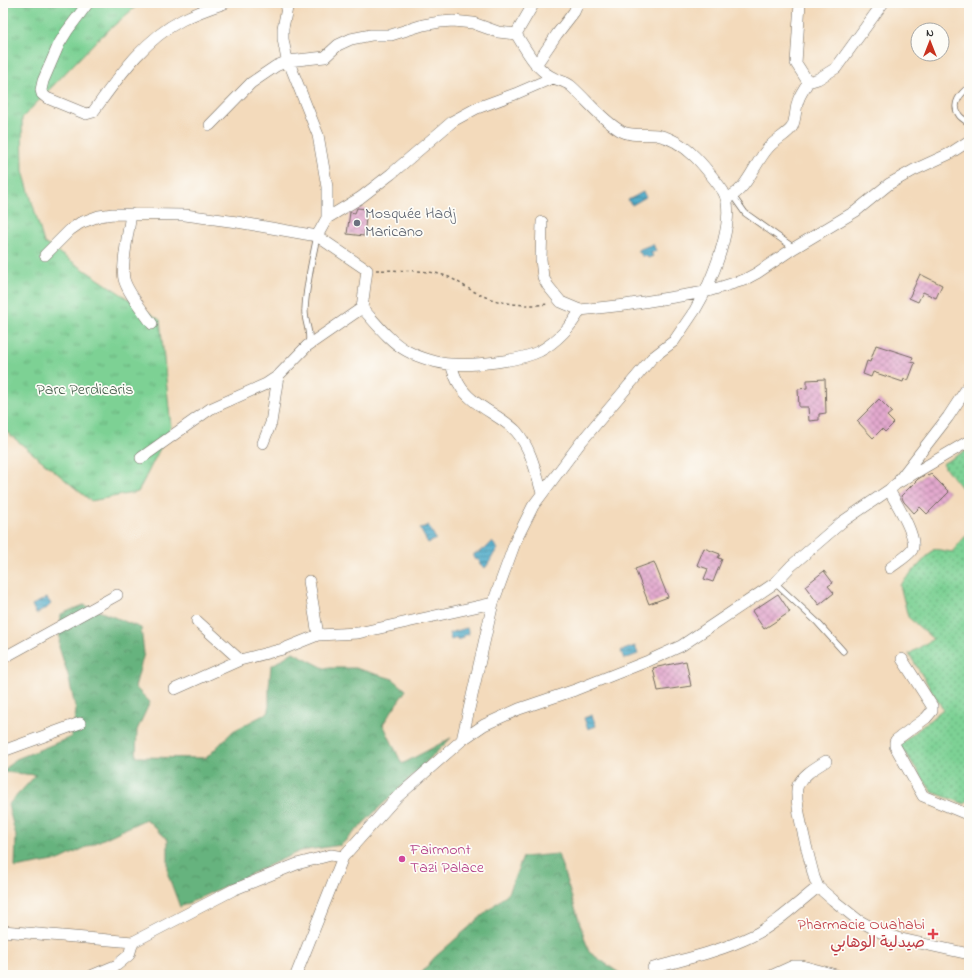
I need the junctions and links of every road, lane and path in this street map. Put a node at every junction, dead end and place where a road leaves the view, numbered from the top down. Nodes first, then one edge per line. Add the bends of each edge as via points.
1 (88, 3) edge
2 (225, 3) edge
3 (288, 3) edge
4 (534, 3) edge
5 (578, 3) edge
6 (800, 3) edge
7 (883, 3) edge
8 (516, 34) junction
9 (288, 60) junction
10 (536, 65) junction
11 (552, 78) junction
12 (808, 82) junction
13 (969, 87) edge
14 (969, 124) edge
15 (210, 125) dead end
16 (969, 141) edge
17 (730, 197) junction
18 (131, 214) junction
19 (327, 218) junction
20 (542, 222) dead end
21 (317, 236) junction
22 (794, 248) junction
23 (45, 255) dead end
24 (367, 270) junction
25 (705, 292) junction
26 (561, 302) junction
27 (362, 308) junction
28 (580, 310) junction
29 (152, 324) dead end
30 (307, 346) junction
31 (450, 364) junction
32 (278, 376) junction
33 (969, 385) edge
34 (969, 441) edge
35 (263, 443) dead end
36 (141, 458) dead end
37 (893, 487) junction
38 (542, 493) junction
39 (890, 568) dead end
40 (309, 581) dead end
41 (775, 583) junction
42 (117, 595) dead end
43 (493, 603) junction
44 (197, 621) dead end
45 (318, 635) junction
46 (843, 651) dead end
47 (3, 658) edge
48 (902, 659) dead end
49 (240, 660) junction
50 (174, 689) dead end
51 (80, 724) dead end
52 (462, 740) junction
53 (3, 751) edge
54 (826, 760) dead end
55 (969, 815) edge
56 (343, 857) junction
57 (818, 887) junction
58 (3, 931) edge
59 (133, 942) junction
60 (969, 954) edge
61 (653, 968) dead end
62 (94, 975) edge
63 (296, 975) edge
64 (773, 975) edge
65 (836, 975) edge

1 - 2 street via 60,44 43,81 41,92 47,98 86,114 93,112 148,44 181,20
3 - 9 street via 284,17 283,39
4 - 8 street
5 - 10 street
6 - 12 street via 796,63
7 - 12 street via 836,68 818,80
8 - 9 street via 498,32 473,23 440,22 391,35 351,39 338,45 325,57
8 - 10 street
9 - 15 street via 258,77
9 - 19 street via 318,135 327,187
10 - 11 street
11 - 17 street via 567,83 608,122 622,131 656,135 679,143 695,157
11 - 19 street via 477,108 453,121 360,198
12 - 17 street via 798,100 791,129 768,148 744,183
13 - 14 lane via 962,92 956,104 959,115
16 - 22 street via 889,184 856,211
17 - 22 lane via 745,213
17 - 25 street via 724,236
18 - 21 street via 191,216
18 - 23 street via 99,216 80,224 70,230
18 - 29 street via 124,277
19 - 21 street
20 - 26 street via 544,278
21 - 24 street
21 - 30 lane via 305,312 310,339
22 - 25 street via 744,280
24 - 26 path via 427,271 445,275 497,302 540,305
24 - 27 street
25 - 28 street
25 - 38 street via 674,340 652,358
26 - 28 street
27 - 30 street
27 - 31 street via 399,346 417,355
28 - 31 street via 573,322 540,351 519,358
30 - 32 street
31 - 38 street via 459,385 470,397 504,420 516,432 534,466
32 - 35 street via 271,423
32 - 36 street via 260,387 210,409
33 - 37 street via 948,417
34 - 37 street
37 - 39 street via 914,542 912,550
37 - 41 street via 842,522
38 - 43 street via 516,540
40 - 45 street
41 - 46 lane via 817,622
41 - 52 street via 681,646 575,690 518,709 484,725
42 - 47 street
43 - 45 street via 358,633
43 - 52 street
44 - 49 street
45 - 49 street via 283,649
48 - 55 street via 932,706 932,711 896,740 895,746 922,795
49 - 50 street
51 - 53 street
52 - 56 street via 396,798
54 - 57 street via 802,778 796,791 797,805
56 - 59 street via 331,855 297,864 232,890
56 - 63 street
57 - 60 street via 858,920 882,933
57 - 61 street via 764,930 752,936
58 - 59 street
59 - 62 street via 129,955
64 - 65 street via 793,966 802,966

